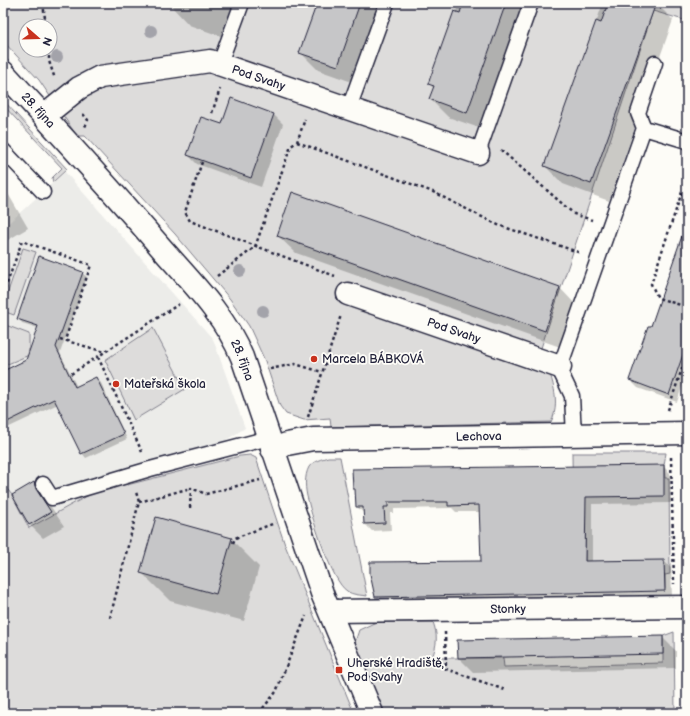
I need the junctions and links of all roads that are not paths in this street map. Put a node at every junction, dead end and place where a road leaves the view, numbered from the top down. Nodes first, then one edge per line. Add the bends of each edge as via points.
1 (242, 3) edge
2 (387, 3) edge
3 (531, 3) edge
4 (220, 63) junction
5 (655, 63) dead end
6 (3, 72) edge
7 (349, 108) junction
8 (44, 116) junction
9 (644, 128) junction
10 (687, 142) edge
11 (3, 150) edge
12 (478, 153) joint
13 (43, 192) dead end
14 (348, 294) road end
15 (560, 367) junction
16 (687, 434) edge
17 (574, 436) junction
18 (271, 443) junction
19 (43, 484) dead end
20 (326, 603) junction
21 (687, 607) edge
22 (372, 713) edge

1 - 4 lane
2 - 7 lane
3 - 12 lane
4 - 7 street, Pod Svahy
4 - 8 street, Pod Svahy via 201,61 100,77 79,88
5 - 9 lane via 638,113
6 - 8 street, 28. října
7 - 12 street, Pod Svahy
8 - 18 street, 28. října via 224,324 237,345
9 - 10 lane
9 - 15 lane
11 - 13 lane
14 - 15 street, Pod Svahy
15 - 17 lane via 572,396
16 - 17 street, Lechova
17 - 18 street, Lechova via 313,439 287,444
18 - 19 lane via 150,469 52,498
18 - 20 street, 28. října
20 - 21 street, Stonky
20 - 22 street, 28. října

